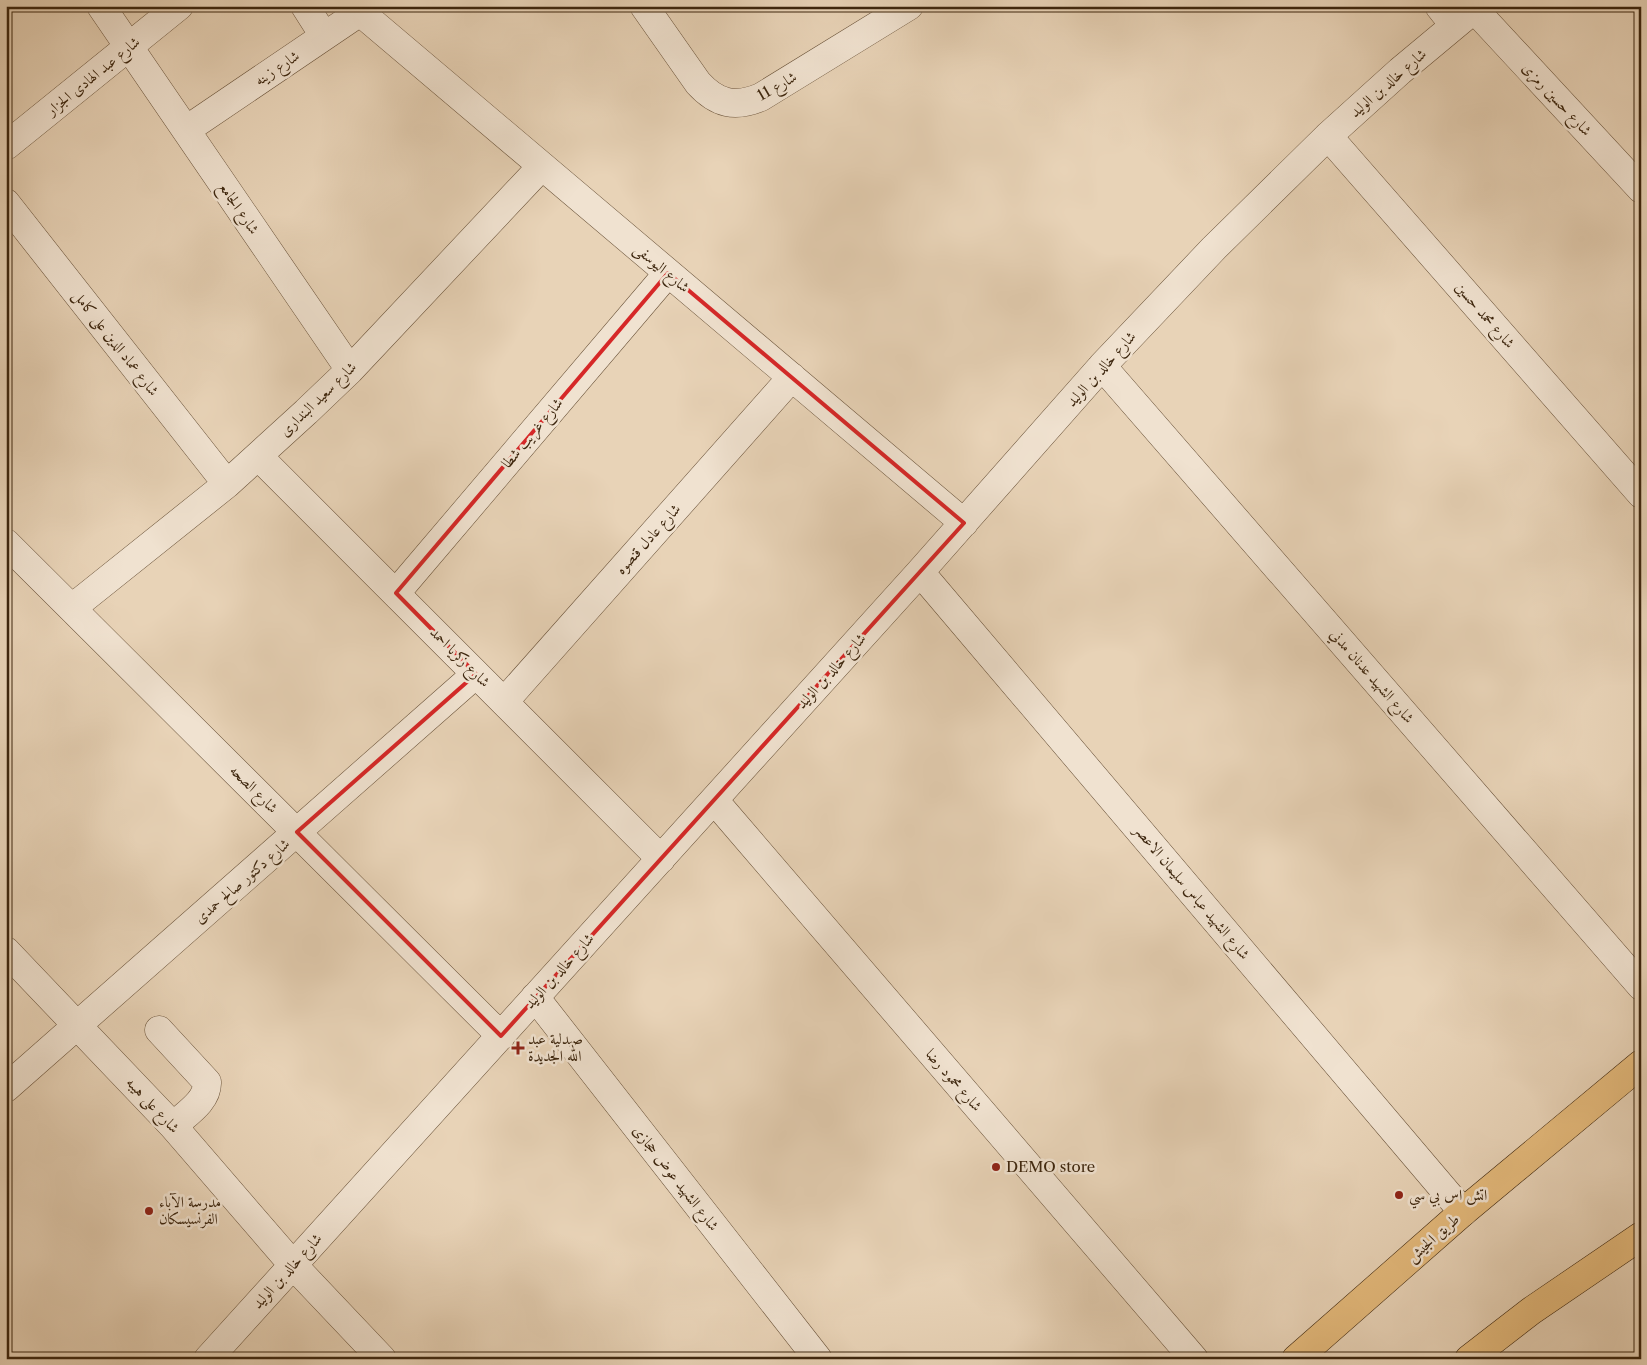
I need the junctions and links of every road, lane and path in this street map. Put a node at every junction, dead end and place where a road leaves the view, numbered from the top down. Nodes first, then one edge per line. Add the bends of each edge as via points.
1 (101, 6) edge
2 (179, 6) edge
3 (305, 6) edge
4 (644, 6) edge
5 (908, 6) edge
6 (365, 9) edge
7 (1461, 12) edge
8 (324, 36) junction
9 (129, 47) junction
10 (186, 130) junction
11 (1328, 136) junction
12 (6, 146) edge
13 (542, 166) junction
14 (1641, 189) edge
15 (6, 203) edge
16 (668, 273) junction
17 (1102, 366) junction
18 (350, 370) junction
19 (792, 377) junction
20 (258, 456) junction
21 (227, 484) junction
22 (1641, 494) edge
23 (964, 523) junction
24 (6, 543) edge
25 (920, 572) junction
26 (396, 593) junction
27 (72, 608) junction
28 (476, 674) junction
29 (504, 702) junction
30 (714, 800) junction
31 (297, 832) junction
32 (661, 859) junction
33 (6, 951) edge
34 (1641, 986) edge
35 (535, 998) junction
36 (77, 1025) junction
37 (159, 1030) dead end
38 (501, 1036) junction
39 (1641, 1064) edge
40 (6, 1088) edge
41 (173, 1126) junction
42 (1463, 1212) junction
43 (1641, 1236) edge
44 (293, 1265) junction
45 (208, 1359) edge
46 (382, 1359) edge
47 (818, 1359) edge
48 (1194, 1359) edge
49 (1296, 1359) edge
50 (1470, 1359) edge

1 - 9 street, شارع الجامع
2 - 9 street, شارع عبد الهادى الجزار
3 - 8 street
4 - 5 street, شارع 11 via 702,88 719,100 733,103 747,103 761,97
6 - 8 street, شارع زينه
6 - 13 street, شارع اليوسفى
7 - 11 street, شارع خالد بن الوليد
7 - 14 street, شارع حسين رمزى
8 - 10 street, شارع زينه
9 - 10 street, شارع الجامع
9 - 12 street, شارع عبد الهادى الجزار
10 - 18 street, شارع الجامع
11 - 17 street, شارع خالد بن الوليد via 1214,248
11 - 22 street, شارع محمد حسين
13 - 16 street, شارع اليوسفى
13 - 18 street, شارع سعيد البندارى
15 - 21 street, شارع عماد الدين على كامل
16 - 19 street, شارع اليوسفى
16 - 26 street, شارع غريب شطا
17 - 23 street, شارع خالد بن الوليد
17 - 34 street, شارع الشهيد عدنان مدني
18 - 20 street, شارع سعيد البندارى
19 - 23 street, شارع اليوسفى
19 - 29 street, شارع عادل قنصوه
20 - 21 street, شارع سعيد البندارى
20 - 26 street, شارع زكريا احمد
21 - 27 street, شارع سعيد البندارى
23 - 25 street, شارع خالد بن الوليد
24 - 27 street, شارع الصحه
25 - 30 street, شارع خالد بن الوليد
25 - 42 street, شارع الشهيد عباس سليمان الاعصر
26 - 28 street, شارع زكريا احمد
27 - 31 street, شارع الصحه
28 - 29 street, شارع زكريا احمد
28 - 31 street, شارع دكتور صالح حمدى
29 - 32 street, شارع زكريا احمد
30 - 32 street, شارع خالد بن الوليد
30 - 48 street, شارع محمود رضا
31 - 36 street, شارع دكتور صالح حمدى
31 - 38 street, شارع الصحه
32 - 35 street, شارع خالد بن الوليد
33 - 36 street, شارع على هيبه
35 - 38 street, شارع خالد بن الوليد
35 - 47 street, شارع الشهيد عوض حجازى
36 - 40 street, شارع دكتور صالح حمدى
36 - 41 street, شارع على هيبه
37 - 41 street via 207,1082 205,1097
38 - 44 street, شارع خالد بن الوليد
39 - 42 highway, طريق الجيش
41 - 44 street, شارع على هيبه
42 - 49 highway, طريق الجيش
43 - 50 highway via 1531,1311
44 - 45 street, شارع خالد بن الوليد
44 - 46 street, شارع على هيبه

